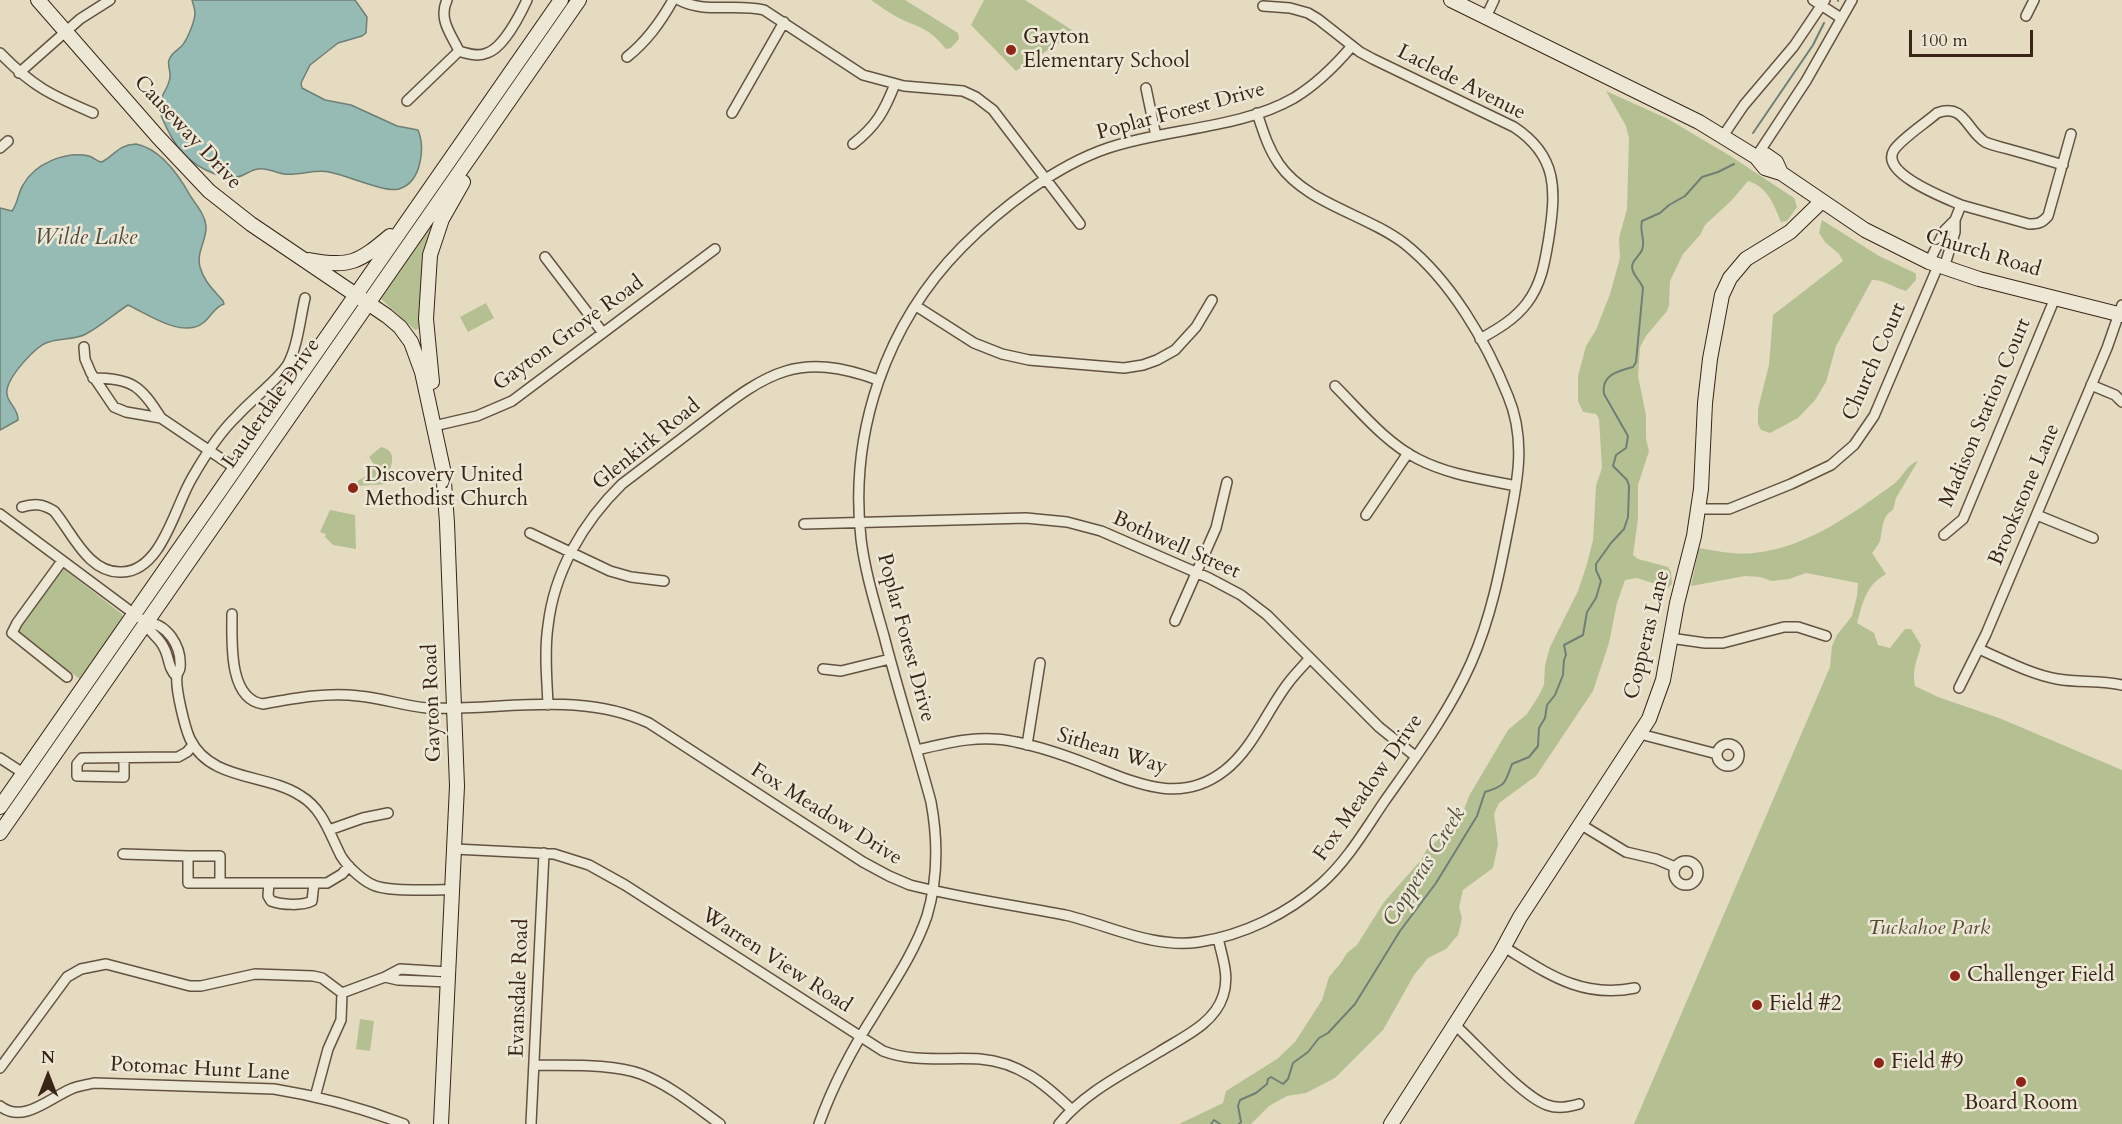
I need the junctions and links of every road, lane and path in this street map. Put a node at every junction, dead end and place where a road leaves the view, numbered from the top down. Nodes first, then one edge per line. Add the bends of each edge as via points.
1 (38, 0) edge
2 (110, 0) edge
3 (447, 0) edge
4 (527, 0) edge
5 (561, 0) edge
6 (579, 0) edge
7 (673, 0) edge
8 (679, 0) edge
9 (1451, 0) edge
10 (1494, 0) edge
11 (1852, 0) edge
12 (2034, 0) edge
13 (1820, 2) edge
14 (1263, 6) dead end
15 (2026, 16) dead end
16 (1486, 17) junction
17 (1841, 18) junction
18 (784, 22) junction
19 (67, 32) junction
20 (1352, 46) junction
21 (459, 51) junction
22 (0, 53) edge
23 (627, 57) dead end
24 (19, 73) junction
25 (895, 84) junction
26 (1146, 88) dead end
27 (407, 102) dead end
28 (93, 113) dead end
29 (732, 113) dead end
30 (1257, 113) junction
31 (497, 118) junction
32 (2071, 134) dead end
33 (1156, 136) junction
34 (1723, 136) junction
35 (8, 141) dead end
36 (853, 144) dead end
37 (0, 148) edge
38 (1756, 157) junction
39 (2062, 165) junction
40 (1046, 179) junction
41 (1822, 201) junction
42 (1961, 205) junction
43 (1955, 220) junction
44 (405, 224) junction
45 (1080, 224) dead end
46 (715, 249) dead end
47 (545, 257) dead end
48 (305, 259) junction
49 (1937, 265) junction
50 (355, 294) junction
51 (305, 298) dead end
52 (2055, 298) junction
53 (1212, 300) dead end
54 (368, 303) junction
55 (916, 306) junction
56 (2121, 311) edge
57 (603, 333) junction
58 (1480, 339) junction
59 (84, 347) dead end
60 (93, 378) junction
61 (878, 380) junction
62 (2091, 385) junction
63 (1335, 386) dead end
64 (2122, 402) edge
65 (161, 418) junction
66 (433, 420) junction
67 (210, 451) junction
68 (1408, 453) junction
69 (235, 468) junction
70 (1227, 482) dead end
71 (1516, 486) junction
72 (22, 507) dead end
73 (1698, 509) junction
74 (0, 514) edge
75 (1366, 515) dead end
76 (2037, 515) junction
77 (860, 522) junction
78 (804, 524) dead end
79 (530, 533) dead end
80 (1944, 536) dead end
81 (2093, 538) dead end
82 (572, 553) junction
83 (62, 561) junction
84 (1196, 573) junction
85 (663, 581) dead end
86 (232, 614) dead end
87 (140, 618) junction
88 (1175, 621) dead end
89 (1826, 636) dead end
90 (1670, 638) junction
91 (1979, 649) junction
92 (1310, 658) junction
93 (890, 659) junction
94 (1040, 663) dead end
95 (823, 669) dead end
96 (67, 677) dead end
97 (2122, 685) edge
98 (1959, 688) dead end
99 (548, 705) junction
100 (455, 708) junction
101 (1640, 734) junction
102 (194, 745) junction
103 (1027, 745) junction
104 (917, 750) junction
105 (1717, 754) dead end
106 (1415, 756) junction
107 (0, 758) edge
108 (124, 758) junction
109 (23, 774) junction
110 (0, 807) edge
111 (388, 813) dead end
112 (1580, 824) junction
113 (329, 830) junction
114 (0, 833) edge
115 (455, 849) junction
116 (544, 853) junction
117 (123, 854) dead end
118 (188, 856) junction
119 (350, 866) junction
120 (1675, 867) dead end
121 (219, 883) junction
122 (268, 883) junction
123 (314, 883) junction
124 (453, 890) junction
125 (932, 891) junction
126 (1218, 938) junction
127 (1504, 947) junction
128 (448, 977) junction
129 (1635, 988) dead end
130 (342, 993) junction
131 (1455, 1025) junction
132 (860, 1037) junction
133 (535, 1065) junction
134 (0, 1068) edge
135 (315, 1097) junction
136 (1579, 1104) dead end
137 (0, 1106) edge
138 (1072, 1110) junction
139 (404, 1124) edge
140 (441, 1124) edge
141 (531, 1124) edge
142 (720, 1124) edge
143 (819, 1124) edge
144 (1059, 1124) edge
145 (1391, 1124) edge

1 - 19 main road, Causeway Drive
2 - 19 street
3 - 21 street via 445,24
4 - 21 street via 494,50 479,55
5 - 44 main road, Lauderdale Drive
6 - 31 main road, Lauderdale Drive
7 - 23 street via 656,28
8 - 18 street via 699,7 756,8
9 - 16 main road, Church Road
10 - 16 street
11 - 17 street
12 - 15 street
13 - 17 street
13 - 34 street via 1794,46
14 - 20 street, Laclede Avenue via 1308,13
16 - 34 main road, Church Road via 1670,106
17 - 38 street via 1806,81
18 - 25 street via 851,69
18 - 29 street
19 - 24 street
19 - 48 main road, Causeway Drive via 209,191 250,224
20 - 30 street, Poplar Forest Drive via 1312,86
20 - 58 street, Laclede Avenue via 1514,127 1530,139 1546,160 1554,195 1540,281 1514,318
21 - 27 street
22 - 24 street
24 - 28 street via 48,94
25 - 36 street via 876,123
25 - 40 street via 963,92 982,100
26 - 33 street
30 - 33 street, Poplar Forest Drive
30 - 58 street, Fox Meadow Drive via 1267,145 1287,174 1307,190 1378,226 1408,247 1459,302
31 - 54 main road, Lauderdale Drive
31 - 66 main road via 447,209 433,243 428,268 426,334
32 - 39 street
33 - 40 street, Poplar Forest Drive via 1099,151
34 - 38 main road, Church Road
35 - 37 street
38 - 41 main road, Church Road via 1766,155 1776,162 1781,173
39 - 42 street via 2048,216 2039,224
39 - 42 street via 1990,144 1960,114 1953,110 1937,112 1894,149 1892,159 1896,170
40 - 45 street
40 - 55 street, Poplar Forest Drive via 974,235 940,270
41 - 49 main road, Church Road via 1884,240
41 - 73 main road, Copperas Lane via 1790,232 1746,259 1722,294 1710,359
42 - 43 street
43 - 49 street via 1954,232
43 - 49 street via 1946,230
44 - 48 main road via 359,259 336,264
44 - 50 main road, Lauderdale Drive
46 - 57 street, Gayton Grove Road
47 - 57 street
48 - 50 main road, Causeway Drive
49 - 52 main road, Church Road
49 - 73 street, Church Court via 1874,416 1854,445 1831,465 1729,509
50 - 54 main road, Causeway Drive
50 - 69 main road, Lauderdale Drive
51 - 67 street via 288,364 229,424
52 - 56 main road, Church Road
52 - 80 street, Madison Station Court via 1963,519
53 - 55 street via 1191,334 1175,350 1150,363 1125,368 1002,354 974,343
54 - 66 main road, Gayton Road via 400,327 411,342
54 - 87 main road, Lauderdale Drive
55 - 61 street, Poplar Forest Drive
56 - 62 street, Brookstone Lane
57 - 66 street, Gayton Grove Road via 512,401 477,416
58 - 71 street, Fox Meadow Drive via 1514,412 1520,448
59 - 60 street
60 - 65 street via 114,407
60 - 65 street via 127,381 139,388
61 - 77 street, Poplar Forest Drive via 864,439
61 - 82 street, Glenkirk Road via 841,369 812,367 780,373 756,383 622,484 594,514
62 - 64 street
62 - 76 street, Brookstone Lane
63 - 68 street
65 - 67 street
66 - 100 main road, Gayton Road via 442,469
67 - 69 street
67 - 72 street via 191,479 161,544 148,560 126,572 113,572 95,562 48,507
68 - 71 street via 1448,472
68 - 75 street
69 - 87 main road, Lauderdale Drive
70 - 84 street via 1216,528
71 - 106 street, Fox Meadow Drive via 1498,581 1478,647 1447,709
73 - 90 main road, Copperas Lane
74 - 83 street
76 - 81 street
76 - 91 street, Brookstone Lane
77 - 78 street, Bothwell Street
77 - 84 street, Bothwell Street via 1054,519 1101,531
77 - 93 street, Poplar Forest Drive via 869,583
79 - 82 street
82 - 85 street via 610,571
82 - 99 street, Glenkirk Road via 558,580 550,612 546,644
83 - 87 street
83 - 96 street via 12,633
84 - 88 street
84 - 92 street, Bothwell Street via 1231,588 1258,607
86 - 100 street, Fox Meadow Drive via 231,644 236,673 245,694 256,703 343,695
87 - 102 street via 164,646 170,671 177,677 186,728
87 - 109 main road, Lauderdale Drive
87 - 114 main road, Lauderdale Drive
89 - 90 street via 1791,627 1723,643
90 - 101 main road, Copperas Lane via 1657,700
91 - 97 street via 2057,679
91 - 98 street, Brookstone Lane
92 - 103 street, Sithean Way via 1234,763 1195,786 1171,789 1142,785
92 - 106 street, Bothwell Street via 1379,727
93 - 95 street via 842,671
93 - 104 street, Poplar Forest Drive
94 - 103 street
99 - 100 street, Fox Meadow Drive
99 - 125 street, Fox Meadow Drive via 606,708 649,723 874,868
100 - 115 main road, Gayton Road
101 - 105 street
101 - 112 main road, Copperas Lane
102 - 108 street via 178,757
102 - 113 street via 205,758 224,769 300,795 317,810
103 - 104 street, Sithean Way via 976,739
104 - 125 street, Poplar Forest Drive via 934,821 936,861
106 - 126 street, Fox Meadow Drive via 1345,858 1323,882 1277,915
107 - 109 street
108 - 108 street via 82,758 77,764 77,776 124,777
109 - 110 main road, Lauderdale Drive
111 - 113 street
112 - 120 street via 1626,852
112 - 127 main road, Copperas Lane
113 - 119 street
115 - 116 street, Warren View Road
115 - 124 main road, Gayton Road
116 - 132 street, Warren View Road via 577,860 605,872
116 - 133 street, Evansdale Road
117 - 118 street
118 - 121 street via 188,883
118 - 121 street via 220,856
119 - 123 street via 327,883
119 - 124 street via 372,885
121 - 122 street
122 - 123 street
122 - 123 street via 268,896 279,903 312,901
124 - 128 main road, Gayton Road
125 - 126 street, Fox Meadow Drive via 1065,915 1164,942
125 - 132 street, Poplar Forest Drive via 914,947
126 - 138 street via 1226,980 1220,1004 1211,1017 1095,1091
127 - 129 street via 1567,983 1614,992
127 - 131 main road, Copperas Lane
128 - 130 street via 385,977
128 - 140 main road, Gayton Road
130 - 134 street via 313,976 255,974 190,986 101,964 67,976
130 - 135 street via 341,1020 328,1049
131 - 136 street via 1538,1101 1555,1107
131 - 145 main road, Copperas Lane
132 - 138 street, Warren View Road via 883,1052 907,1058 979,1059 1013,1067 1040,1081
132 - 143 street, Poplar Forest Drive
133 - 141 street, Evansdale Road
133 - 142 street via 614,1068 640,1074 670,1089
135 - 137 street, Potomac Hunt Lane via 274,1089 94,1083 69,1090 27,1115 11,1114
135 - 139 street, Potomac Hunt Lane
138 - 144 street

